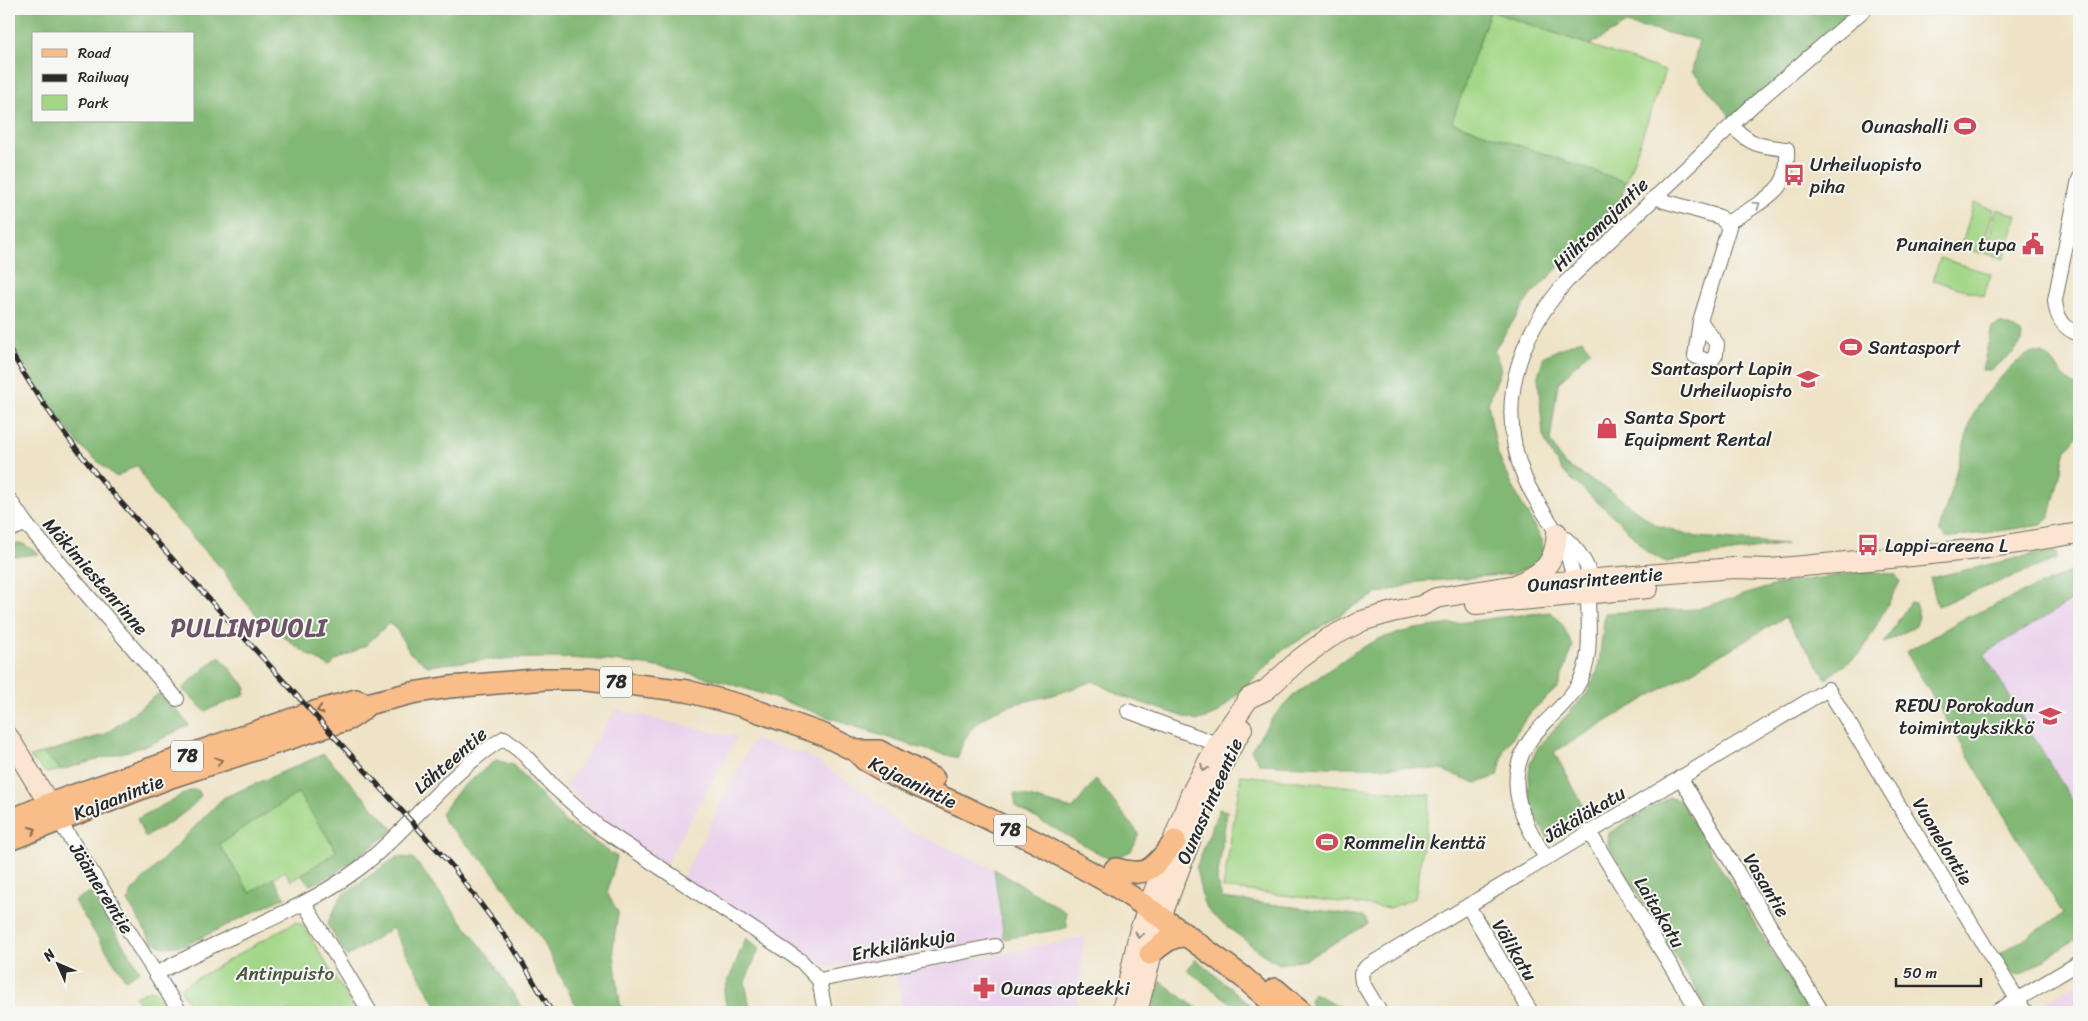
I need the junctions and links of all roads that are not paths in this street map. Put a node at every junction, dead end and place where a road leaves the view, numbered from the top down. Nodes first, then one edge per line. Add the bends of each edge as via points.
1 (1865, 9) edge
2 (1732, 126) junction
3 (2079, 179) edge
4 (1656, 196) junction
5 (1726, 223) junction
6 (1700, 321) dead end
7 (2079, 334) edge
8 (9, 499) edge
9 (26, 524) junction
10 (9, 530) edge
11 (1557, 533) junction
12 (2079, 533) edge
13 (1584, 584) junction
14 (1510, 586) junction
15 (1421, 606) junction
16 (1828, 689) joint
17 (178, 699) dead end
18 (1128, 711) dead end
19 (9, 738) edge
20 (1224, 746) junction
21 (856, 751) junction
22 (1680, 777) junction
23 (53, 812) junction
24 (9, 821) edge
25 (1590, 832) junction
26 (9, 840) edge
27 (1175, 842) junction
28 (1546, 858) junction
29 (1115, 870) junction
30 (304, 903) junction
31 (1157, 906) junction
32 (1468, 906) junction
33 (1188, 936) junction
34 (995, 946) dead end
35 (1150, 954) junction
36 (2079, 963) edge
37 (156, 974) junction
38 (819, 980) junction
39 (2021, 1006) edge
40 (180, 1012) edge
41 (370, 1012) edge
42 (826, 1012) edge
43 (1122, 1012) edge
44 (1137, 1012) edge
45 (1283, 1012) edge
46 (1302, 1012) edge
47 (1380, 1012) edge
48 (1530, 1012) edge
49 (1699, 1012) edge
50 (1822, 1012) edge
51 (1996, 1012) edge

1 - 2 street, Hiihtomajantie
2 - 4 street, Hiihtomajantie
5 -> 2 street via 1743,216 1775,192 1786,173 1787,149 1750,142
3 - 7 street via 2055,300 2062,322
4 - 5 street via 1720,217
4 - 11 street, Hiihtomajantie via 1553,297 1522,351 1512,392 1515,449 1526,481
5 - 6 street via 1729,227
8 - 9 street, Mäkimiestenrinne
9 - 10 street
9 - 17 street, Mäkimiestenrinne
11 - 13 street, Hiihtomajantie via 1574,546 1583,559
11 - 14 street via 1553,557 1548,564 1526,580
12 - 13 street, Ounasrinteentie via 1987,548 1771,569 1733,568
13 - 14 street, Ounasrinteentie
13 - 15 street, Ounasrinteentie via 1435,609
13 - 28 street, Hiihtomajantie via 1590,631 1584,672 1566,702 1533,736 1518,765 1518,797 1530,830
14 - 15 street, Ounasrinteentie via 1436,598
15 - 20 street, Ounasrinteentie via 1362,621 1329,638 1266,690 1260,705
16 - 22 street, Jäkäläkatu
16 - 39 street, Vuonelontie
18 - 20 street
19 - 23 street, Jäämerentie
20 -> 27 street, Ounasrinteentie via 1190,796
20 - 31 street, Ounasrinteentie via 1204,804
21 - 23 main road, 78 via 824,735 743,706 687,691 587,679 504,681 412,693 367,704 356,700 307,714
21 - 29 main road, Kajaanintie / 78 via 879,751
21 - 31 main road, Kajaanintie / 78 via 888,773 1036,842
22 - 25 street, Jäkäläkatu
22 - 50 street, Vasantie
23 - 24 main road, 78
26 -> 23 main road, Kajaanintie / 78
23 - 37 street, Jäämerentie
25 - 28 street, Jäkäläkatu
25 - 49 street, Laitakatu
27 - 29 main road via 1145,871
27 - 31 street, Ounasrinteentie
28 - 32 street, Jäkäläkatu
29 - 31 main road, Kajaanintie / 78
30 - 37 street, Lähteentie
30 - 38 street, Lähteentie via 361,866 480,754 504,738 599,827 788,952
30 - 41 street
31 - 33 main road, Kajaanintie / 78
31 - 35 street
31 -> 43 street via 1139,934
31 - 46 main road, Kajaanintie / 78 via 1252,969
32 - 47 street, Jäkäläkatu via 1366,967 1361,974 1362,982
32 - 48 street, Välikatu
33 - 35 main road via 1167,940
33 - 45 main road, Kajaanintie / 78
34 - 38 street, Erkkilänkuja
35 - 44 street
36 - 39 street
37 - 40 street, Jäämerentie
38 - 42 street
39 - 51 street

